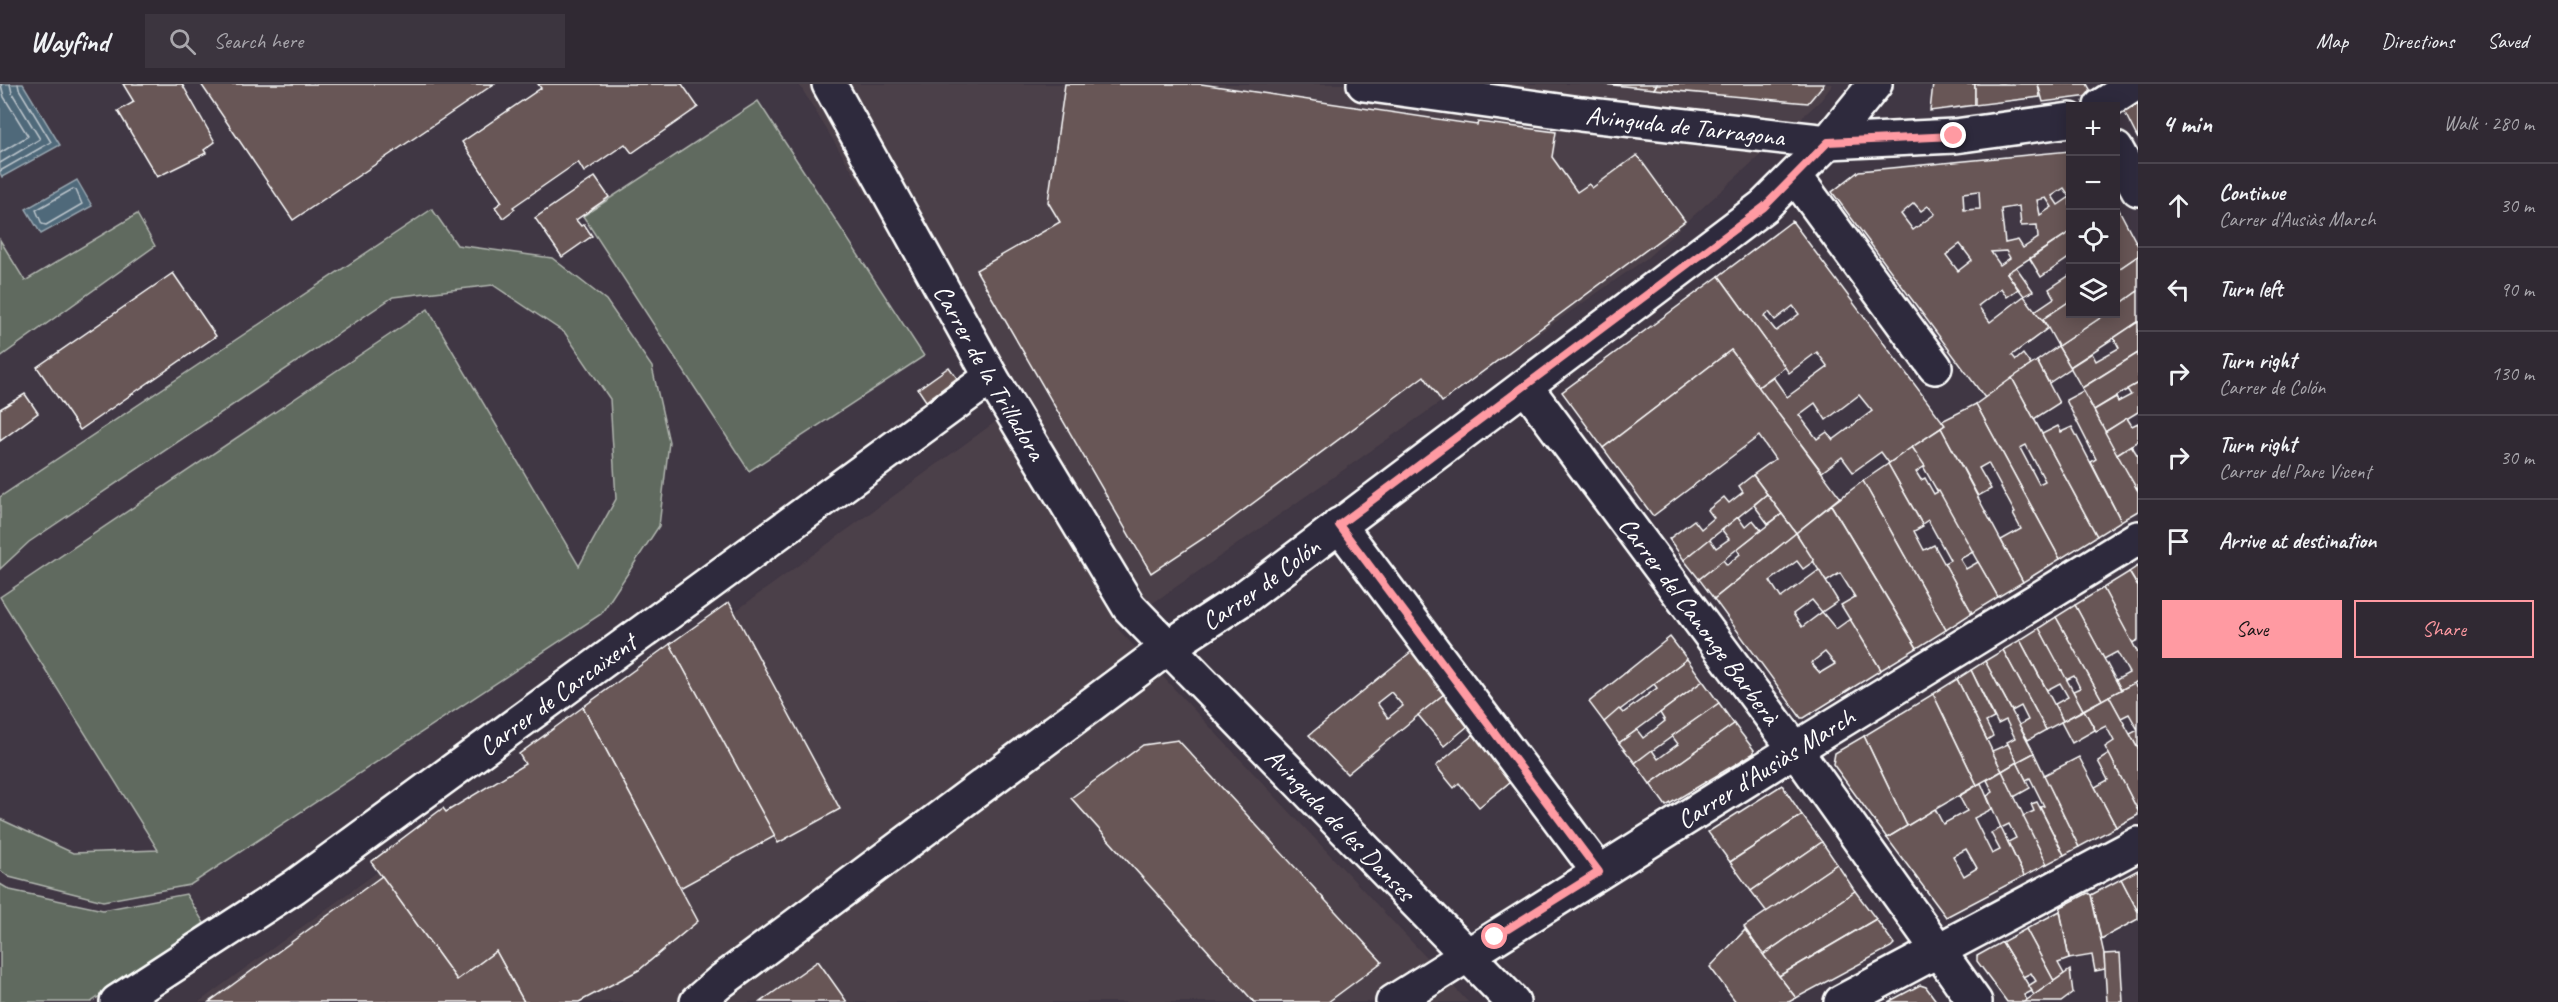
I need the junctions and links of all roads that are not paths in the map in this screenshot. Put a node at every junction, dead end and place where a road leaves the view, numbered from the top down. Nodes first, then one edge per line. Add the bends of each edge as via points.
1 (829, 84) edge
2 (1364, 84) edge
3 (1875, 84) edge
4 (2135, 84) edge
5 (1490, 94) edge
6 (2107, 102) edge
7 (2066, 121) edge
8 (1828, 142) junction
9 (2119, 156) edge
10 (1795, 176) junction
11 (2138, 189) edge
12 (1935, 367) dead end
13 (991, 377) junction
14 (1526, 387) junction
15 (1339, 525) junction
16 (2138, 538) edge
17 (1170, 646) junction
18 (1795, 749) junction
19 (2138, 844) edge
20 (1599, 872) junction
21 (1940, 950) junction
22 (1466, 956) junction
23 (117, 1002) edge
24 (698, 1002) edge
25 (1393, 1002) edge
26 (1513, 1002) edge
27 (1840, 1002) edge
28 (1975, 1002) edge

1 - 13 street, Carrer de la Trilladora
2 - 5 street, Avinguda de Tarragona
3 - 8 street, Carrer de Colón
4 - 6 street
5 - 8 street, Avinguda de Tarragona
7 - 8 street, Avinguda de Tarragona via 1954,136
8 - 10 street, Carrer de Colón
9 - 11 street
10 - 12 street
10 - 14 street, Carrer de Colón via 1764,207
13 - 17 street, Carrer de la Trilladora via 1129,607
13 - 23 street, Carrer de Carcaixent via 294,887
14 - 15 street, Carrer de Colón
14 - 18 street, Carrer del Canonge Barberà
15 - 17 street, Carrer de Colón via 1245,597
15 - 20 street
16 - 18 street, Carrer d'Ausiàs March
17 - 22 street, Avinguda de les Danses
17 - 24 street, Carrer de Colón
18 - 20 street, Carrer d'Ausiàs March
18 - 21 street, Carrer del Canonge Barberà
19 - 21 street
20 - 22 street, Carrer d'Ausiàs March
21 - 27 street
21 - 28 street, Carrer del Canonge Barberà
22 - 25 street, Carrer d'Ausiàs March
22 - 26 street, Avinguda de les Danses

